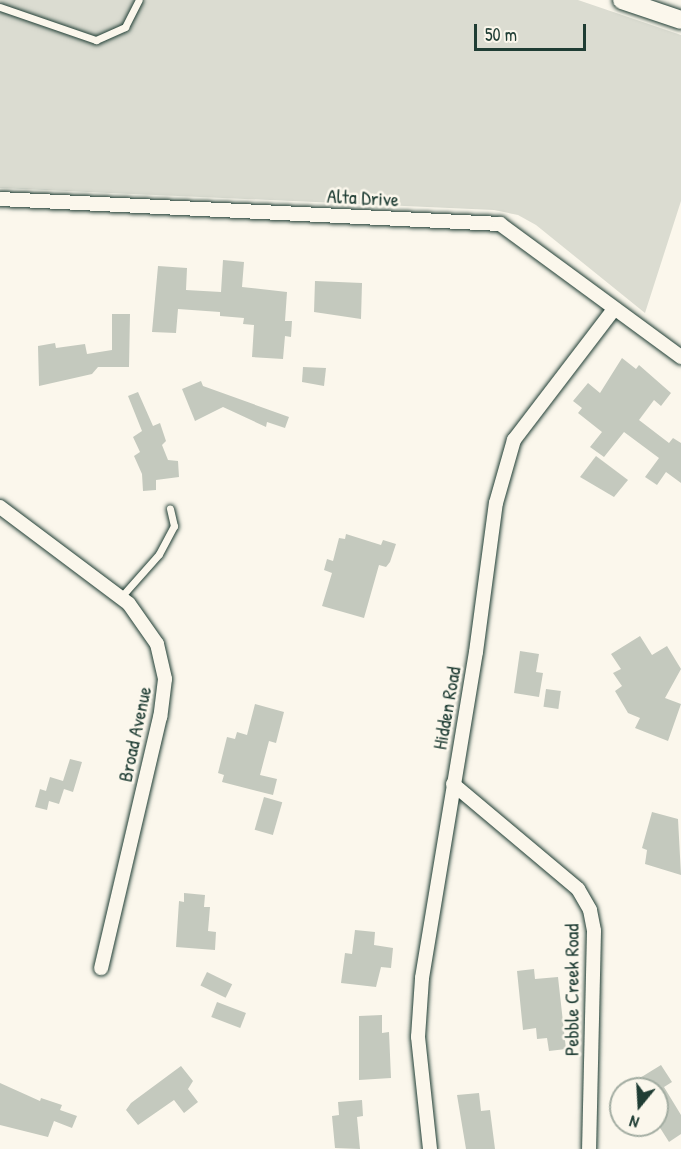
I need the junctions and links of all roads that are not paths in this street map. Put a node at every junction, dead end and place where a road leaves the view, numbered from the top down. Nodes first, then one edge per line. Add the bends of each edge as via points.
1 (139, 0) edge
2 (621, 0) edge
3 (0, 7) edge
4 (681, 21) edge
5 (0, 199) edge
6 (614, 309) junction
7 (681, 357) edge
8 (0, 507) edge
9 (170, 508) dead end
10 (121, 597) junction
11 (453, 784) junction
12 (101, 968) dead end
13 (430, 1149) edge
14 (590, 1149) edge

1 - 3 lane via 125,27 96,40
2 - 4 street
5 - 6 street, Alta Drive via 486,221 517,234
6 - 7 street, Alta Drive
6 - 11 street, Hidden Road via 514,440 496,503
8 - 10 street, Broad Avenue
9 - 10 lane via 174,526
10 - 12 street, Broad Avenue via 157,644 165,680 160,717
11 - 13 street, Hidden Road via 429,917 418,1037
11 - 14 street, Pebble Creek Road via 578,889 590,910 594,931

